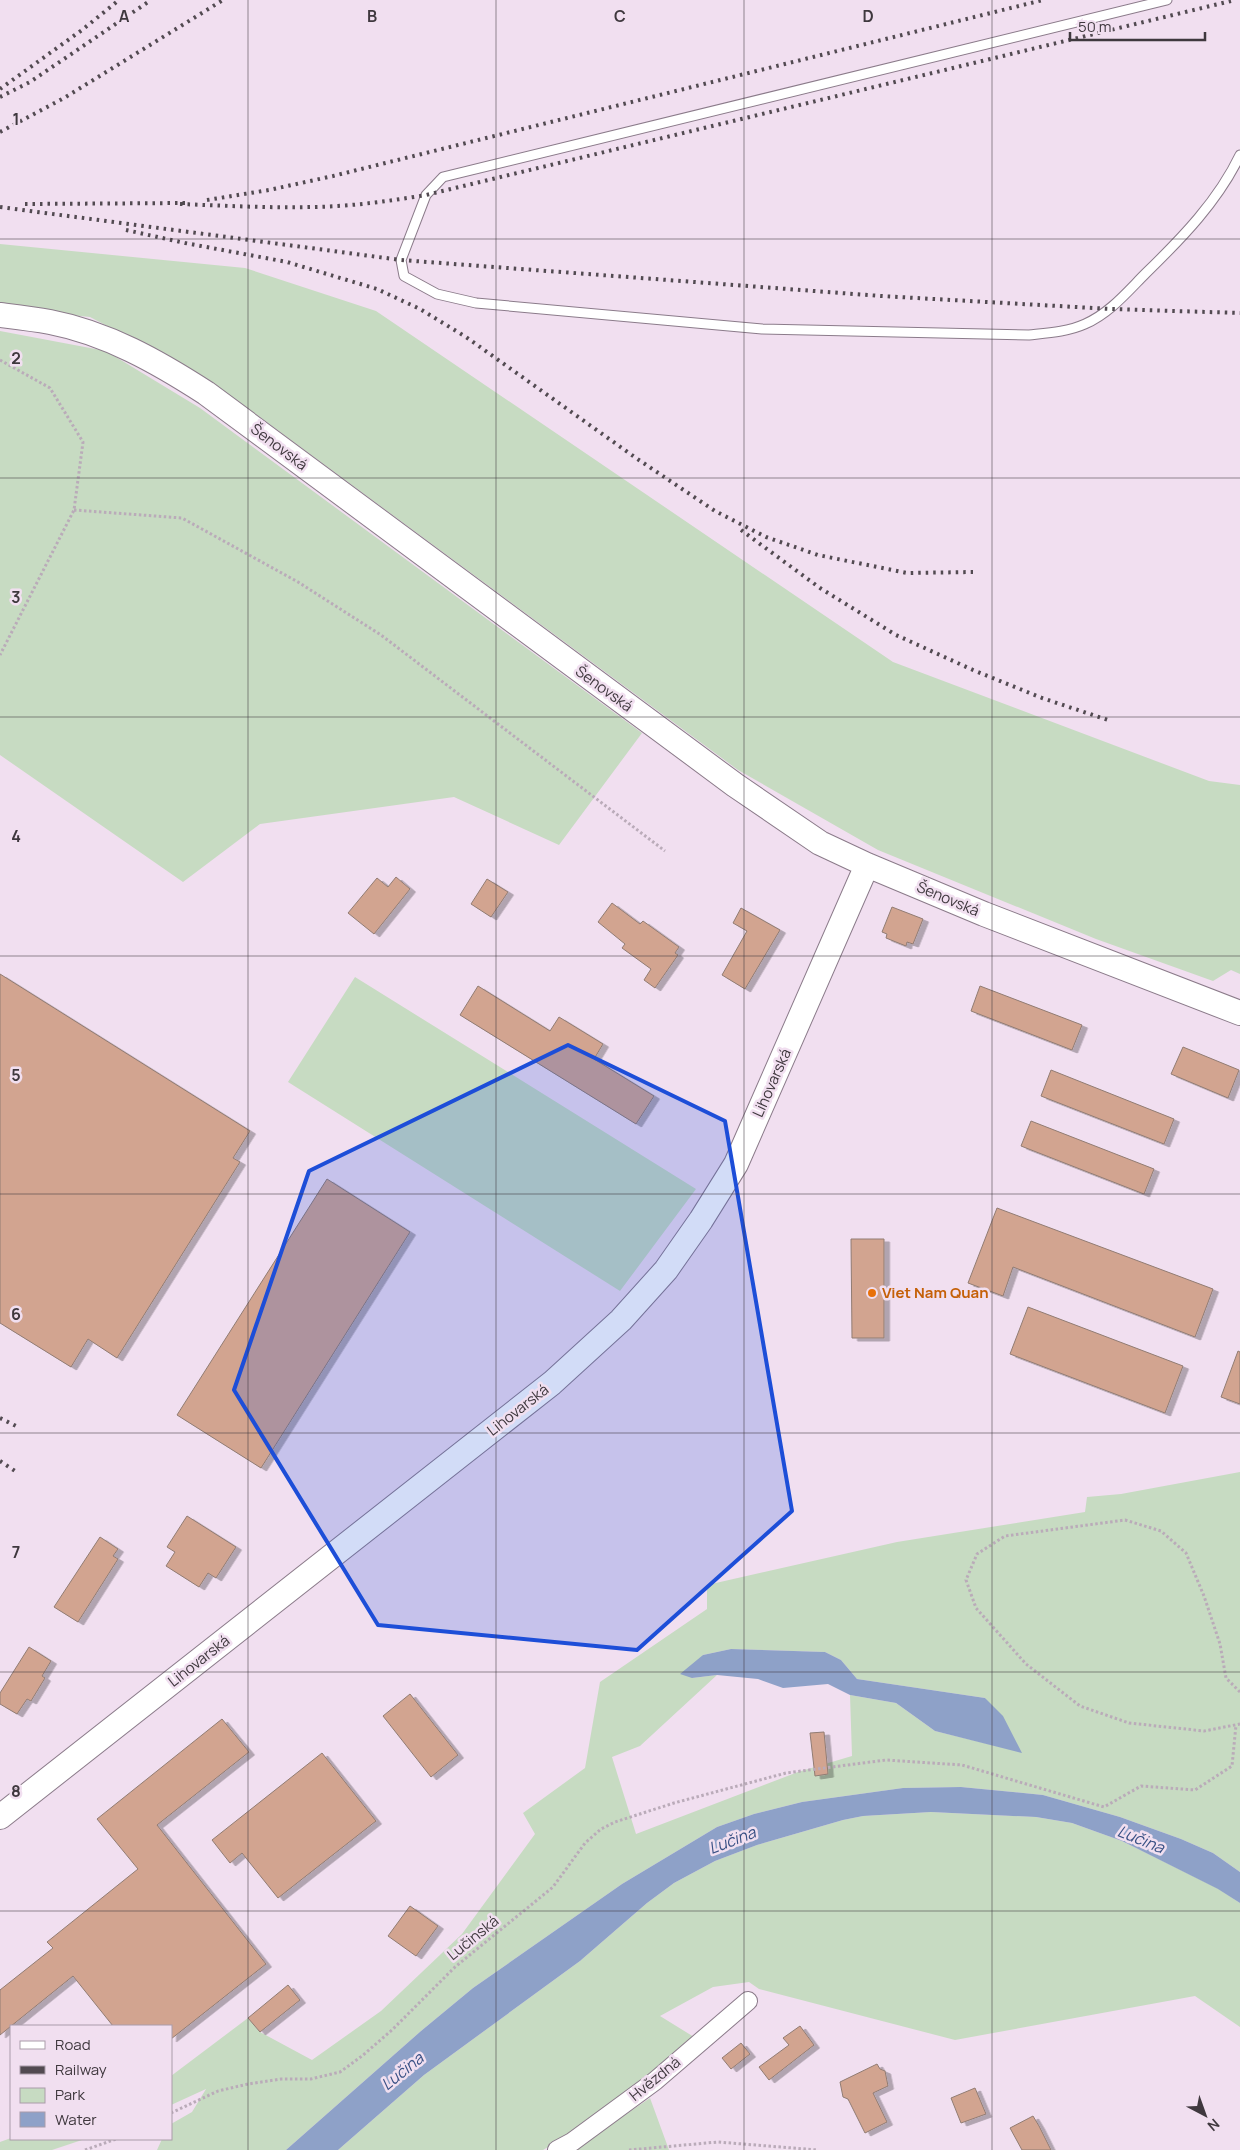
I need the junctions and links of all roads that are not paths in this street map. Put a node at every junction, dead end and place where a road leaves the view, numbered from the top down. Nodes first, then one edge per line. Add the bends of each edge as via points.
1 (1167, 0) edge
2 (1240, 154) edge
3 (0, 315) edge
4 (867, 865) junction
5 (1240, 1013) edge
6 (0, 1817) edge
7 (748, 2001) dead end
8 (558, 2150) edge

1 - 2 lane via 443,177 426,195 401,260 404,276 437,294 476,303 762,329 1029,335 1059,332 1084,324 1111,309 1210,204
3 - 4 street, Šenovská via 80,330 126,347 178,375 764,806 820,843
4 - 5 street, Šenovská
4 - 6 street, Lihovarská via 736,1164 666,1270 621,1320 552,1383
7 - 8 street, Hvězdná via 655,2081

